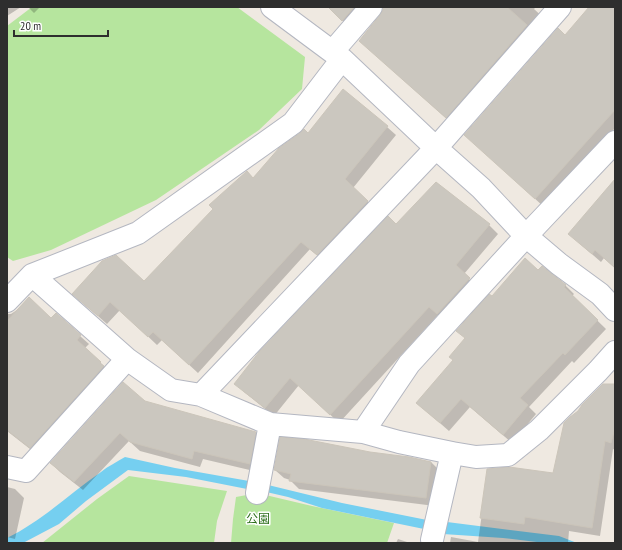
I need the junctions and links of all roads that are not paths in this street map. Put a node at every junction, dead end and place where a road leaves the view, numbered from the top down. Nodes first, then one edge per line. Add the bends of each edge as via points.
1 (272, 7) edge
2 (371, 7) edge
3 (560, 7) edge
4 (337, 55) junction
5 (615, 142) edge
6 (436, 148) junction
7 (526, 236) junction
8 (32, 275) junction
9 (7, 301) edge
10 (615, 310) edge
11 (615, 352) edge
12 (127, 359) junction
13 (201, 395) junction
14 (270, 424) junction
15 (363, 432) junction
16 (452, 453) junction
17 (7, 467) edge
18 (258, 486) dead end
19 (432, 540) dead end

1 - 4 street
2 - 4 street
3 - 6 street
4 - 6 street
4 - 8 street via 293,122 138,233
5 - 7 street
6 - 7 street via 482,188
6 - 13 street
7 - 10 street via 600,294
7 - 15 street via 410,364
8 - 9 street
8 - 12 street
11 - 16 street via 539,430 508,456 476,457
12 - 13 street via 171,390
12 - 17 street via 26,471
13 - 14 street
14 - 15 street
14 - 18 street
15 - 16 street
16 - 19 street

